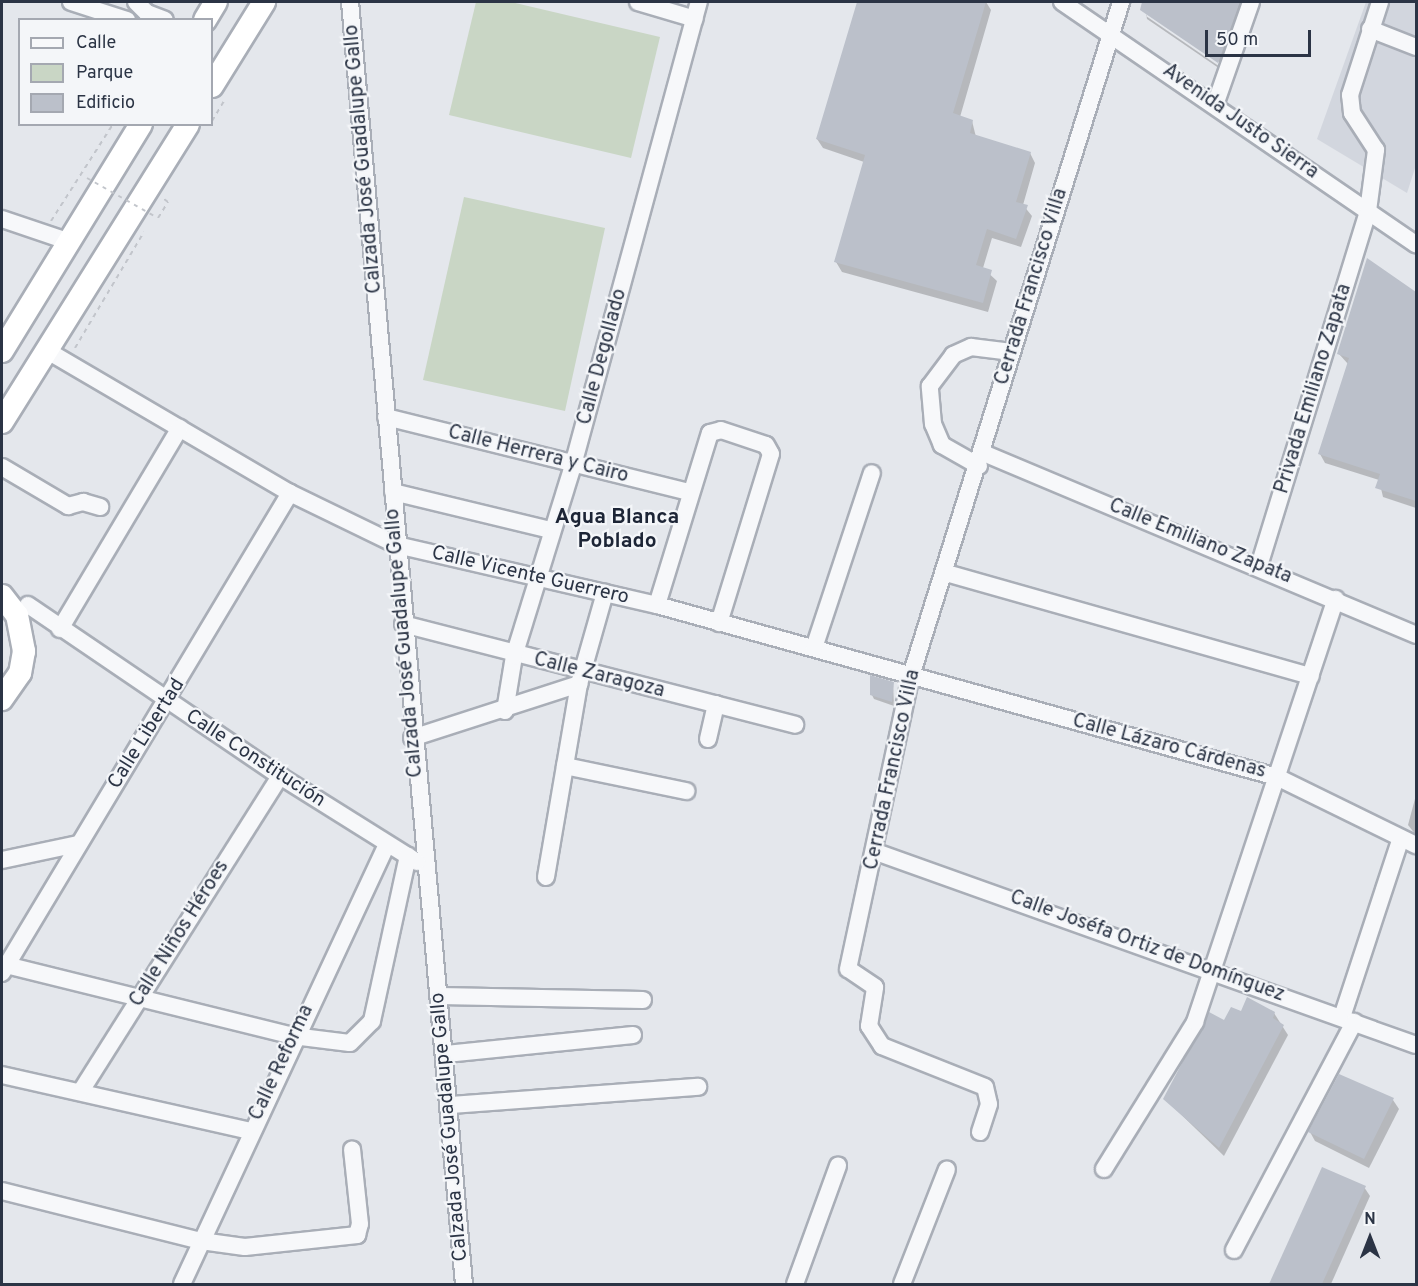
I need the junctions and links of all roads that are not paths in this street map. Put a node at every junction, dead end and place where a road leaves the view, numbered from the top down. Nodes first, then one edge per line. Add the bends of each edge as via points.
1 (71, 2) edge
2 (136, 2) edge
3 (216, 2) edge
4 (264, 2) edge
5 (350, 2) edge
6 (638, 2) edge
7 (699, 2) edge
8 (1062, 2) edge
9 (1121, 2) edge
10 (1251, 2) edge
11 (1380, 2) edge
12 (121, 18) edge
13 (160, 18) edge
14 (206, 18) edge
15 (694, 19) junction
16 (1370, 28) junction
17 (1111, 33) junction
18 (1416, 47) edge
19 (213, 84) edge
20 (1215, 105) junction
21 (140, 126) edge
22 (187, 126) edge
23 (1368, 211) junction
24 (2, 219) edge
25 (1414, 240) edge
26 (67, 241) junction
27 (46, 350) junction
28 (2, 351) edge
29 (1012, 352) junction
30 (386, 417) junction
31 (2, 422) edge
32 (180, 428) junction
33 (980, 459) junction
34 (573, 465) junction
35 (2, 466) edge
36 (872, 473) dead end
37 (393, 492) junction
38 (690, 492) junction
39 (290, 493) junction
40 (100, 507) dead end
41 (550, 530) junction
42 (398, 545) junction
43 (1259, 567) junction
44 (945, 573) junction
45 (536, 580) junction
46 (605, 593) junction
47 (2, 596) edge
48 (1336, 599) junction
49 (28, 605) dead end
50 (657, 605) junction
51 (2, 618) edge
52 (719, 622) junction
53 (403, 624) junction
54 (60, 629) junction
55 (1416, 635) edge
56 (814, 648) junction
57 (514, 656) junction
58 (911, 676) junction
59 (1311, 676) junction
60 (2, 677) edge
61 (581, 678) junction
62 (2, 699) edge
63 (168, 702) junction
64 (716, 704) junction
65 (505, 711) junction
66 (795, 725) dead end
67 (412, 738) junction
68 (708, 740) dead end
69 (565, 766) junction
70 (280, 776) junction
71 (1276, 777) junction
72 (686, 791) dead end
73 (1409, 842) edge
74 (78, 844) junction
75 (387, 844) junction
76 (876, 852) junction
77 (408, 856) junction
78 (2, 860) edge
79 (426, 867) junction
80 (546, 877) dead end
81 (3, 967) edge
82 (1215, 971) junction
83 (141, 996) junction
84 (440, 996) junction
85 (643, 1000) dead end
86 (1348, 1019) junction
87 (633, 1035) dead end
88 (293, 1036) junction
89 (1416, 1045) edge
90 (446, 1054) junction
91 (2, 1075) edge
92 (698, 1087) dead end
93 (81, 1091) junction
94 (451, 1105) junction
95 (250, 1131) junction
96 (980, 1132) dead end
97 (352, 1149) dead end
98 (838, 1166) dead end
99 (947, 1169) dead end
100 (1104, 1169) dead end
101 (2, 1191) edge
102 (201, 1241) junction
103 (1234, 1250) dead end
104 (182, 1284) edge
105 (464, 1284) edge
106 (795, 1284) edge
107 (902, 1284) edge

1 - 12 street
2 - 13 street via 147,13
3 - 14 highway
4 - 19 highway
5 - 30 street, Calzada José Guadalupe Gallo
6 - 15 street
7 - 15 street, Calle Degollado
8 - 17 street, Avenida Justo Sierra
9 - 17 street, Cerrada Francisco Villa
10 - 20 street
11 - 16 street, Privada Emiliano Zapata
15 - 34 street, Calle Degollado
16 - 18 street
16 - 23 street, Privada Emiliano Zapata via 1350,95 1352,113 1376,150
17 - 20 street, Avenida Justo Sierra
17 - 29 street, Cerrada Francisco Villa
20 - 23 street, Avenida Justo Sierra
21 - 26 highway
22 - 27 highway
23 - 25 street, Avenida Justo Sierra
23 - 43 street, Privada Emiliano Zapata
24 - 26 street
26 - 28 highway
27 - 31 highway
27 - 32 street, Calle Vicente Guerrero
29 - 33 street, Cerrada Francisco Villa
29 - 33 street, Calle Emiliano Zapata via 971,347 953,355 930,386 933,424 942,445
30 - 34 street, Calle Herrera y Cairo
30 - 37 street, Calzada José Guadalupe Gallo
32 - 39 street, Calle Vicente Guerrero
32 - 54 street
33 - 43 street, Calle Emiliano Zapata
33 - 44 street, Cerrada Francisco Villa
34 - 38 street, Calle Herrera y Cairo
34 - 41 street, Calle Degollado
35 - 40 street via 60,503
36 - 56 street
37 - 41 street
37 - 42 street, Calzada José Guadalupe Gallo
38 - 50 street
38 - 52 street via 714,430 770,448
39 - 42 street, Calle Vicente Guerrero
39 - 63 street, Calle Libertad
41 - 45 street, Calle Degollado
42 - 45 street, Calle Vicente Guerrero
42 - 53 street, Calzada José Guadalupe Gallo
43 - 48 street, Calle Emiliano Zapata
44 - 58 street, Cerrada Francisco Villa
44 - 59 street
45 - 46 street, Calle Vicente Guerrero
45 - 57 street, Calle Degollado
46 - 50 street, Calle Vicente Guerrero
46 - 61 street
47 - 62 highway via 17,615 24,651 20,673
48 - 55 street, Calle Emiliano Zapata
48 - 59 street
49 - 54 street, Calle Constitución
50 - 52 street, Calle Vicente Guerrero
51 - 60 highway via 9,650
52 - 56 street, Calle Vicente Guerrero
53 - 57 street, Calle Zaragoza
53 - 67 street, Calzada José Guadalupe Gallo
54 - 63 street, Calle Constitución
56 - 58 street, Calle Vicente Guerrero
57 - 61 street, Calle Zaragoza
57 - 65 street, Calle Degollado
58 - 71 street, Calle Lázaro Cárdenas
58 - 76 street, Cerrada Francisco Villa
59 - 71 street
61 - 64 street, Calle Zaragoza
61 - 65 street
61 - 69 street
63 - 70 street, Calle Constitución
63 - 74 street, Calle Libertad
64 - 66 street, Calle Zaragoza
64 - 68 street
65 - 67 street
67 - 79 street, Calzada José Guadalupe Gallo
69 - 72 street
69 - 80 street
70 - 75 street, Calle Constitución
70 - 83 street, Calle Niños Héroes
71 - 73 street, Calle Lázaro Cárdenas
71 - 82 street
73 - 86 street
74 - 78 street
74 - 81 street, Calle Libertad
75 - 77 street, Calle Constitución
75 - 88 street, Calle Reforma
76 - 82 street, Calle Joséfa Ortiz de Domínguez
76 - 96 street, Cerrada Francisco Villa via 848,969 875,987 869,1026 877,1041 985,1087 989,1104
77 - 79 street, Calle Constitución
77 - 88 street via 372,1021 350,1043
79 - 84 street, Calzada José Guadalupe Gallo
81 - 83 street
82 - 86 street, Calle Joséfa Ortiz de Domínguez
82 - 100 street via 1195,1022
83 - 88 street
83 - 93 street, Calle Niños Héroes
84 - 85 street
84 - 90 street, Calzada José Guadalupe Gallo
86 - 89 street, Calle Joséfa Ortiz de Domínguez
86 - 103 street
87 - 90 street
88 - 95 street, Calle Reforma
90 - 94 street, Calzada José Guadalupe Gallo
91 - 93 street
92 - 94 street
93 - 95 street
94 - 105 street, Calzada José Guadalupe Gallo
95 - 102 street, Calle Reforma
97 - 102 street via 360,1224 357,1234 245,1247
98 - 106 street
99 - 107 street
101 - 102 street
102 - 104 street, Calle Reforma

